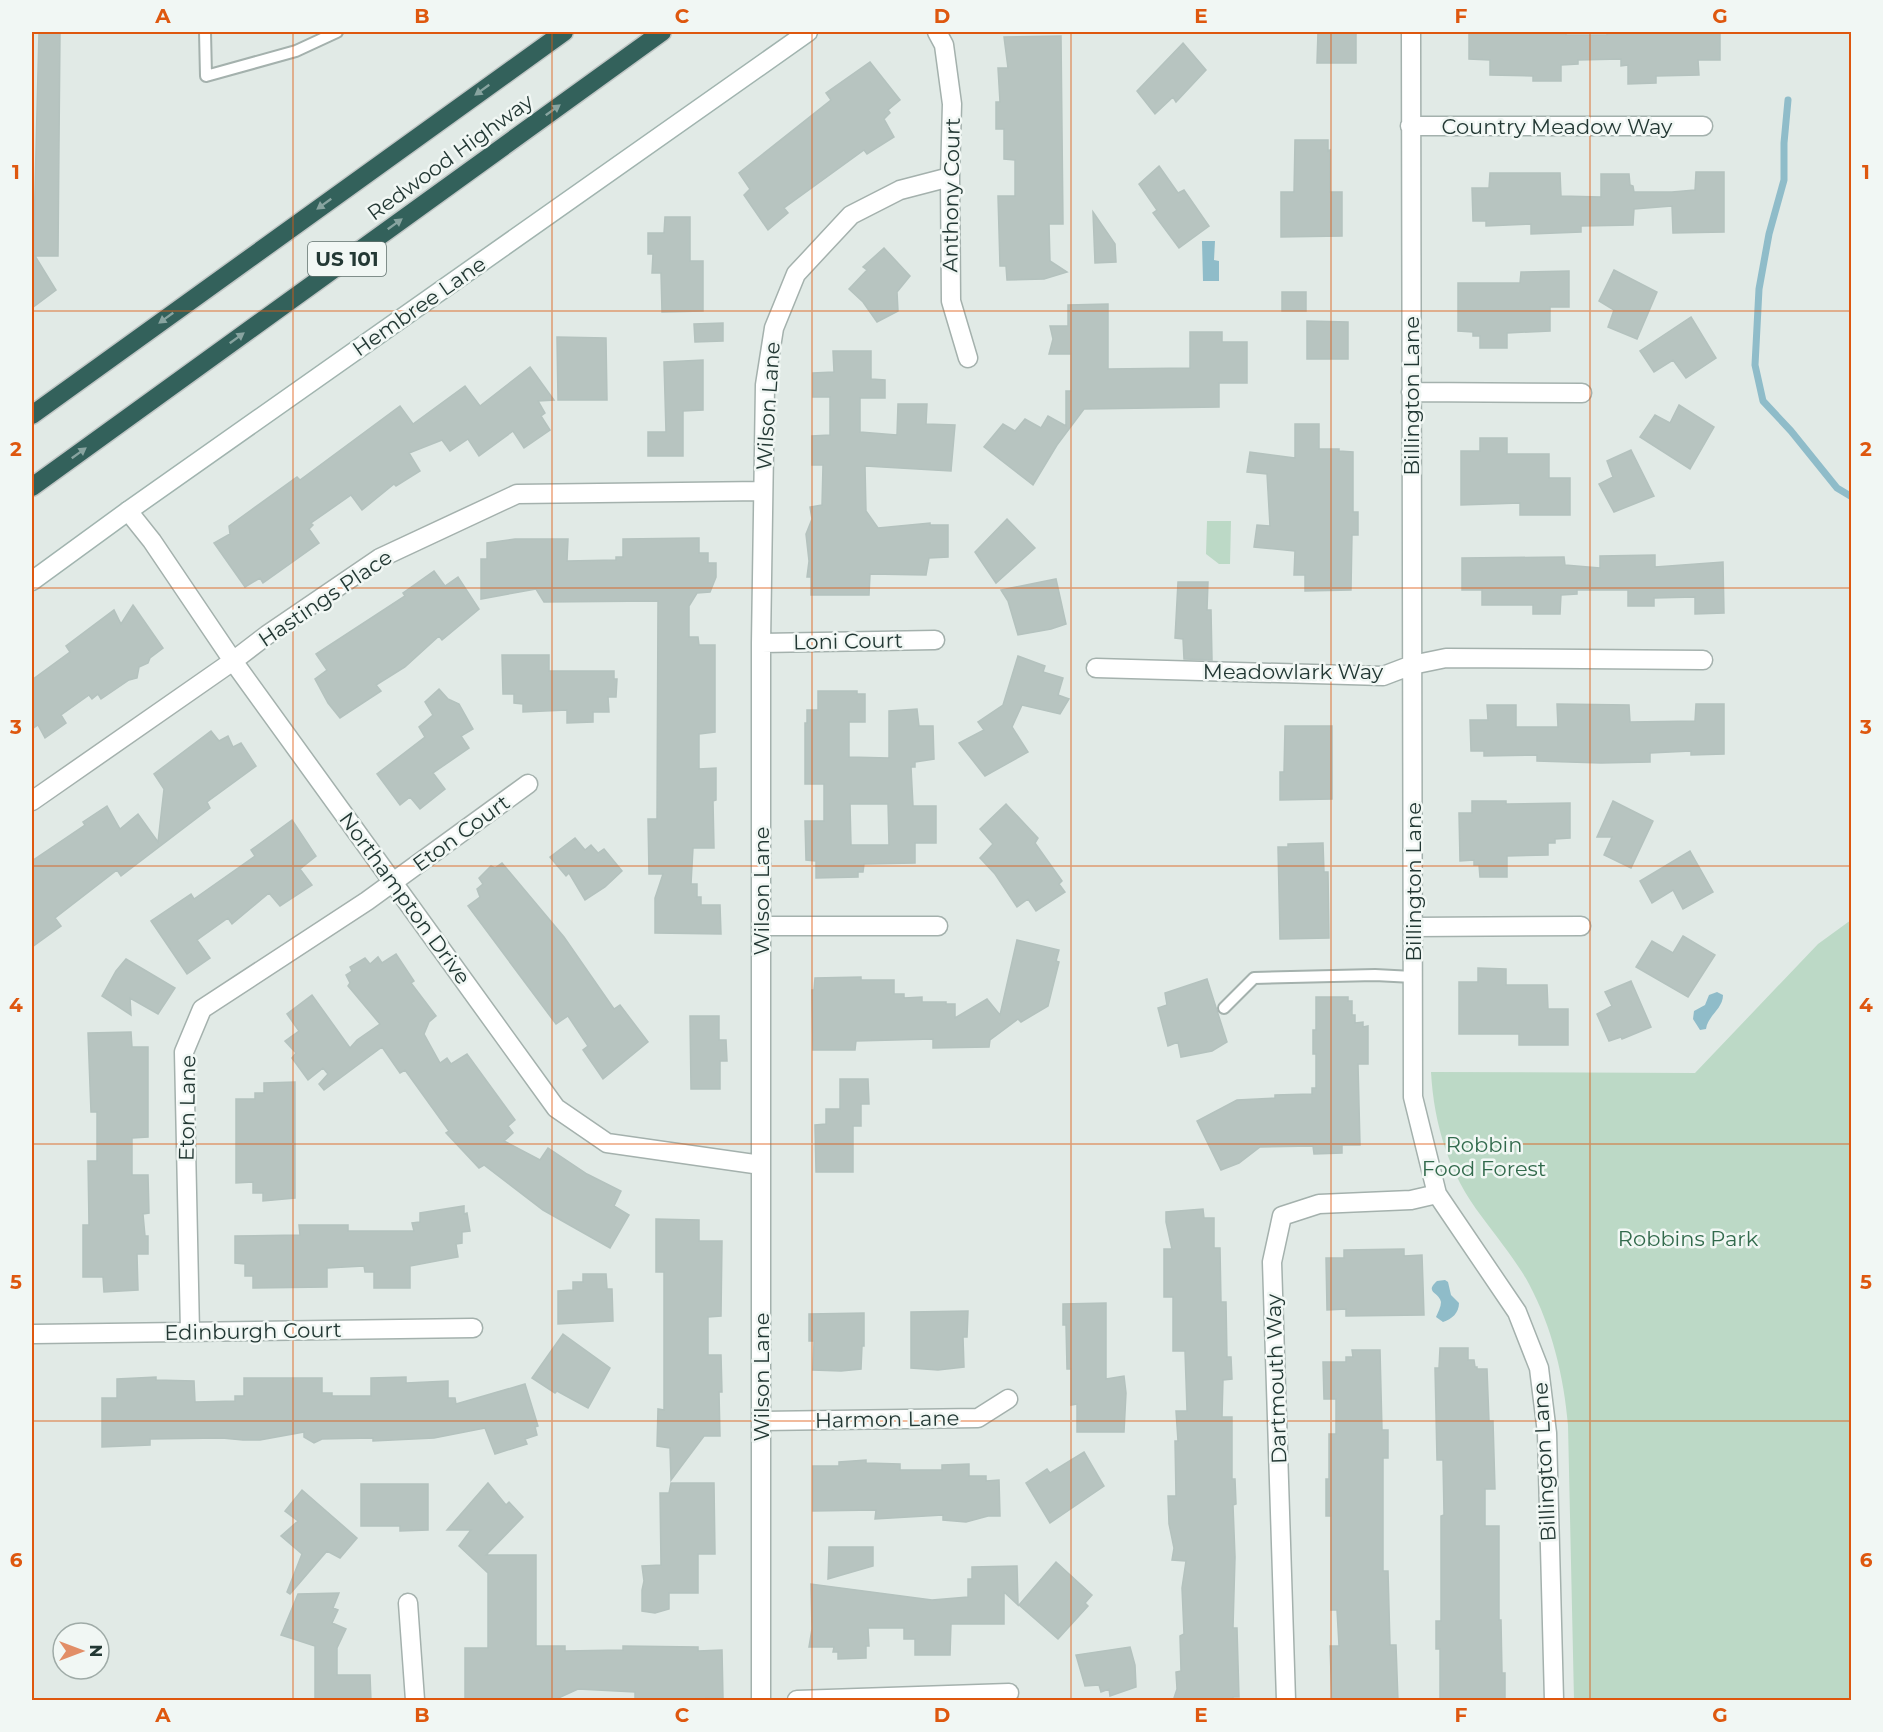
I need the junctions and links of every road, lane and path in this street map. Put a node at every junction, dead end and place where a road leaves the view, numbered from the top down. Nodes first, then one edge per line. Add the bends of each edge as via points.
1 (205, 32) edge
2 (337, 32) edge
3 (564, 32) edge
4 (662, 32) edge
5 (808, 32) edge
6 (937, 32) edge
7 (1411, 32) edge
8 (1410, 126) junction
9 (1703, 126) dead end
10 (950, 177) junction
11 (968, 358) dead end
12 (1411, 392) junction
13 (1582, 393) dead end
14 (32, 415) edge
15 (32, 487) edge
16 (763, 491) junction
17 (128, 511) junction
18 (32, 581) edge
19 (935, 640) dead end
20 (761, 643) junction
21 (1703, 660) dead end
22 (233, 661) junction
23 (1412, 665) junction
24 (1096, 668) dead end
25 (528, 784) dead end
26 (32, 801) edge
27 (394, 881) junction
28 (761, 926) junction
29 (939, 926) dead end
30 (1581, 926) dead end
31 (1413, 927) junction
32 (1413, 977) junction
33 (1224, 1008) dead end
34 (761, 1165) junction
35 (1437, 1194) junction
36 (472, 1328) dead end
37 (190, 1332) junction
38 (34, 1334) dead end
39 (1008, 1399) dead end
40 (761, 1421) junction
41 (408, 1603) dead end
42 (1009, 1693) dead end
43 (415, 1701) edge
44 (761, 1701) edge
45 (797, 1701) edge
46 (1286, 1701) edge
47 (1554, 1701) edge

1 - 2 lane via 206,76 296,51
3 -> 14 highway, Redwood Highway / US 101
15 -> 4 highway, Redwood Highway / US 101
5 - 17 street, Hembree Lane
6 - 10 street, Anthony Court via 944,45 952,104
7 - 8 street, Billington Lane
8 - 9 street, Country Meadow Way
8 - 12 street, Billington Lane
10 - 11 street, Anthony Court via 951,301
10 - 16 street, Wilson Lane via 900,190 851,214 796,274 774,328 765,385
12 - 13 street
12 - 23 street, Billington Lane
16 - 20 street, Wilson Lane
16 - 22 street, Hastings Place via 517,494 380,558
17 - 18 street, Hembree Lane
17 - 22 street, Northampton Drive
19 - 20 street, Loni Court
20 - 28 street, Wilson Lane
21 - 23 street, Meadowlark Way via 1446,658
22 - 26 street, Hastings Place
22 - 27 street, Northampton Drive
23 - 24 street, Meadowlark Way via 1383,676
23 - 31 street, Billington Lane
25 - 27 street, Eton Court
27 - 34 street, Northampton Drive via 556,1108 607,1143
27 - 37 street, Eton Lane via 202,1009 184,1052
28 - 29 street
28 - 34 street, Wilson Lane
30 - 31 street
31 - 32 street, Billington Lane
32 - 33 lane via 1254,978
32 - 35 street, Billington Lane via 1413,1097
34 - 40 street, Wilson Lane
35 - 46 street, Dartmouth Way via 1411,1200 1319,1203 1282,1216 1272,1262
35 - 47 street, Billington Lane via 1517,1312 1539,1368 1547,1433
36 - 37 street, Edinburgh Court
37 - 38 street, Edinburgh Court
39 - 40 street, Harmon Lane via 978,1418
40 - 44 street, Wilson Lane
41 - 43 street
42 - 45 street

